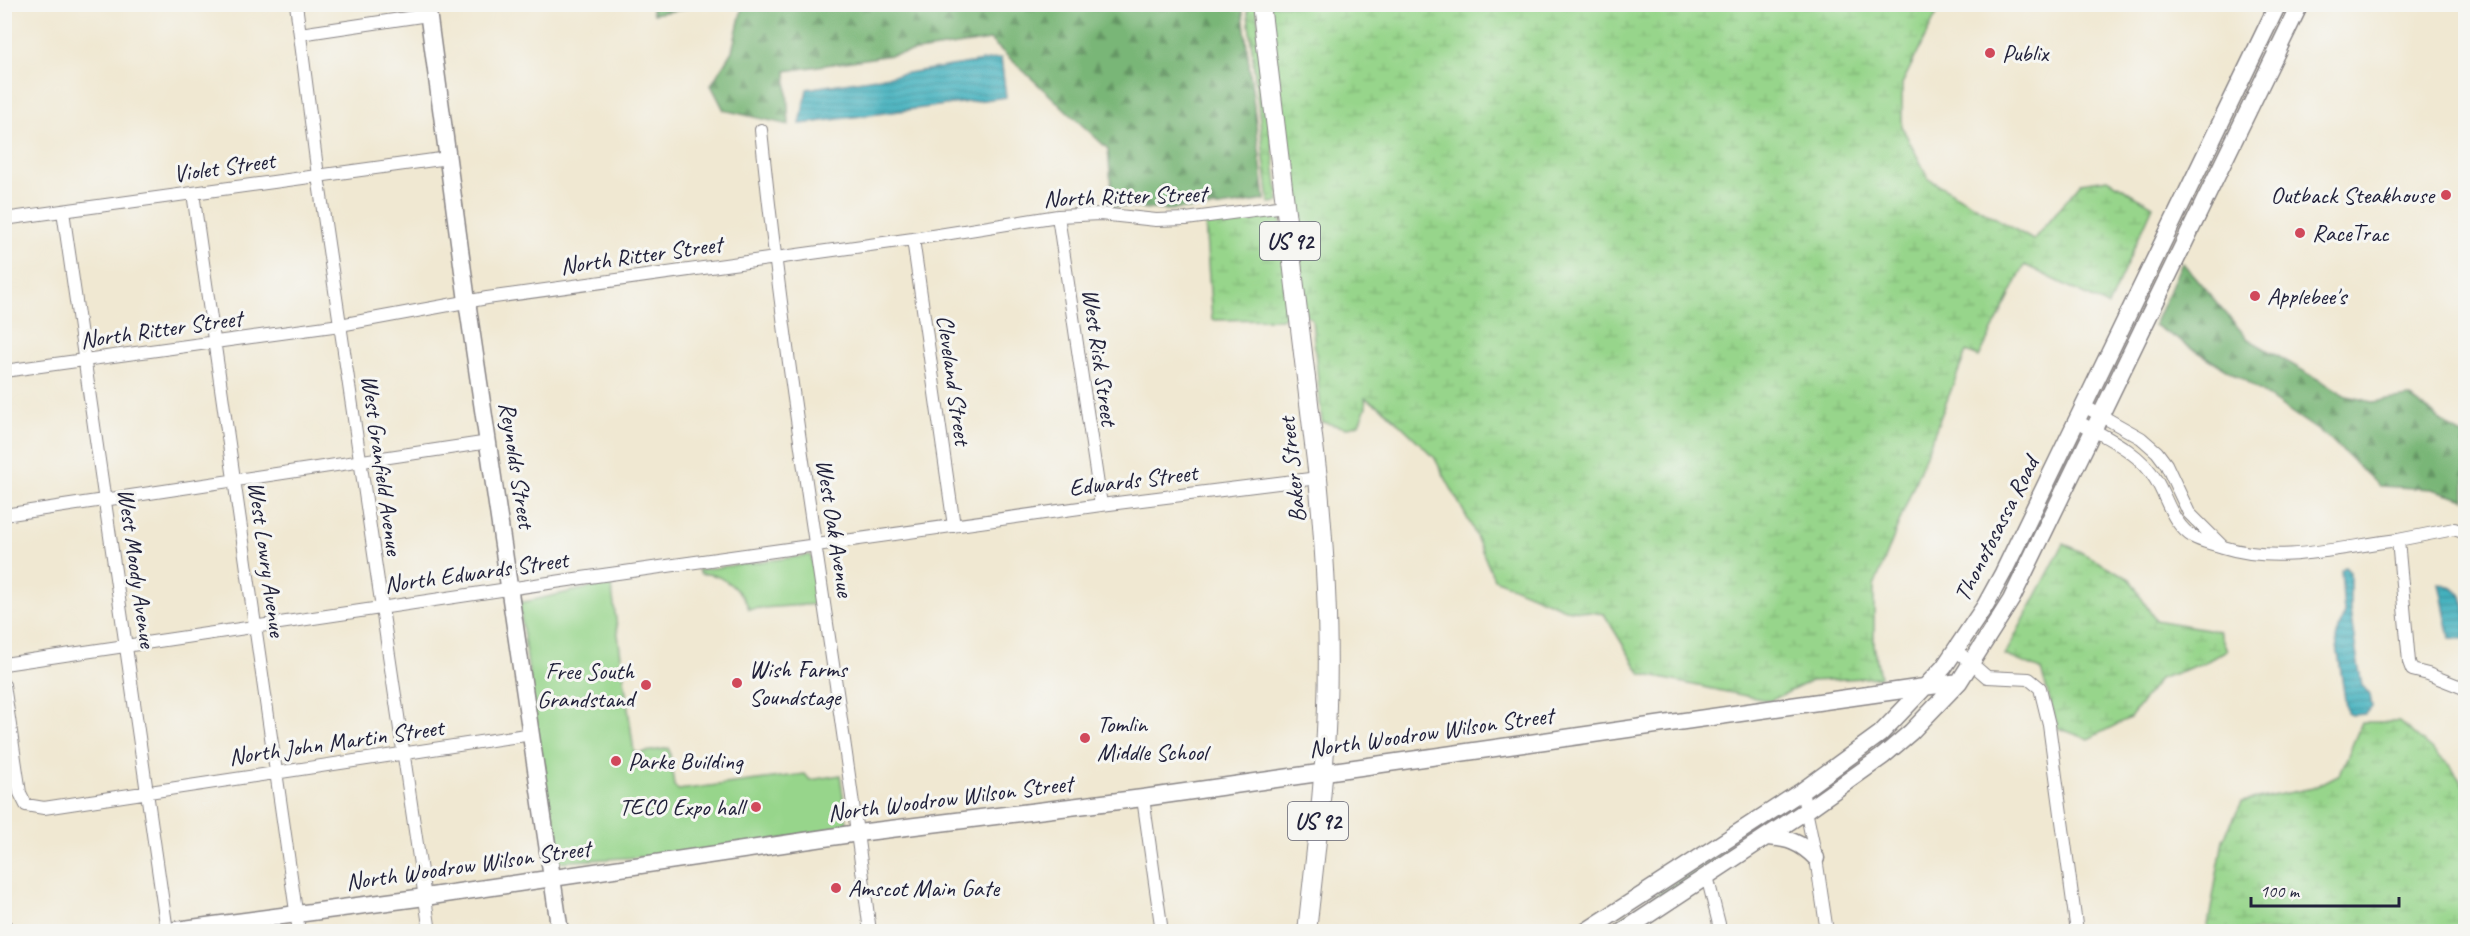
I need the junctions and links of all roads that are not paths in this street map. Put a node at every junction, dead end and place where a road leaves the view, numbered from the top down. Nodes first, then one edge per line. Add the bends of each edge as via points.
1 (296, 4) edge
2 (1261, 4) edge
3 (2278, 4) edge
4 (2300, 4) edge
5 (428, 10) edge
6 (300, 34) junction
7 (2253, 57) junction
8 (2226, 113) junction
9 (2245, 120) junction
10 (761, 130) dead end
11 (448, 158) junction
12 (318, 176) junction
13 (2211, 189) junction
14 (193, 193) junction
15 (1286, 206) junction
16 (63, 211) junction
17 (1058, 216) junction
18 (4, 219) edge
19 (913, 239) junction
20 (774, 257) junction
21 (467, 301) junction
22 (340, 325) junction
23 (216, 342) junction
24 (86, 361) junction
25 (4, 371) edge
26 (2080, 413) junction
27 (2097, 423) junction
28 (489, 442) junction
29 (360, 461) junction
30 (1318, 478) junction
31 (235, 480) junction
32 (106, 500) junction
33 (2183, 502) junction
34 (1101, 505) junction
35 (2170, 509) junction
36 (4, 515) edge
37 (954, 526) junction
38 (2466, 533) edge
39 (2398, 540) junction
40 (817, 546) junction
41 (2223, 547) junction
42 (511, 588) junction
43 (382, 608) junction
44 (256, 627) junction
45 (127, 647) junction
46 (1956, 650) junction
47 (1972, 663) junction
48 (4, 664) edge
49 (1959, 682) junction
50 (4, 685) edge
51 (1927, 687) junction
52 (2466, 689) edge
53 (532, 734) junction
54 (403, 753) junction
55 (276, 772) junction
56 (1323, 772) junction
57 (147, 791) junction
58 (1802, 791) junction
59 (1143, 798) junction
60 (1807, 810) junction
61 (858, 833) junction
62 (1766, 837) junction
63 (1816, 858) junction
64 (1707, 876) junction
65 (552, 878) junction
66 (425, 897) junction
67 (297, 914) junction
68 (164, 931) edge
69 (299, 932) edge
70 (430, 932) edge
71 (560, 932) edge
72 (870, 932) edge
73 (1162, 932) edge
74 (1307, 932) edge
75 (1585, 932) edge
76 (1622, 932) edge
77 (1716, 932) edge
78 (1827, 932) edge
79 (2077, 932) edge

1 - 6 street, West Granfield Avenue
2 - 15 main road, Baker Street / US 92
3 - 7 main road, Thonotosassa Road
4 - 9 main road, Thonotosassa Road
5 - 6 street
5 - 11 main road, Reynolds Street
6 - 12 street, West Granfield Avenue
7 - 8 main road, Thonotosassa Road
7 - 9 main road via 2241,105
8 - 13 main road via 2230,132
8 - 26 main road, Thonotosassa Road
9 - 13 main road, Thonotosassa Road
10 - 20 street, West Oak Avenue
11 - 12 street, Violet Street
11 - 21 main road, Reynolds Street
12 - 14 street, Violet Street
12 - 22 street, West Granfield Avenue
13 - 27 main road, Thonotosassa Road
14 - 16 street, Violet Street
14 - 23 street, West Lowry Avenue
15 - 17 street, North Ritter Street via 1156,220 1100,214
15 - 30 main road, Baker Street / US 92
16 - 18 street, Violet Street
16 - 24 street, West Moody Avenue
17 - 19 street, North Ritter Street
17 - 34 street, West Risk Street
19 - 20 street, North Ritter Street
19 - 37 street, Cleveland Street
20 - 21 street, North Ritter Street
20 - 40 street, West Oak Avenue
21 - 22 street, North Ritter Street
21 - 28 main road, Reynolds Street
22 - 23 street, North Ritter Street
22 - 29 street, West Granfield Avenue
23 - 24 street, North Ritter Street
23 - 31 street, West Lowry Avenue
24 - 25 street, North Ritter Street
24 - 32 street, West Moody Avenue
26 - 27 street
26 - 46 main road, Thonotosassa Road via 2003,573
27 - 33 street via 2141,438 2157,452
27 - 35 street via 2144,464
27 - 47 main road, Thonotosassa Road via 2011,600
28 - 29 street
28 - 42 main road, Reynolds Street
29 - 31 street
29 - 43 street, West Granfield Avenue
30 - 34 street, Edwards Street
30 - 56 main road, Baker Street / US 92 via 1328,625
31 - 32 street
31 - 44 street, West Lowry Avenue
32 - 36 street
32 - 45 street, West Moody Avenue
33 - 35 street
33 - 41 street via 2200,526
34 - 37 street, Edwards Street
35 - 41 street via 2191,536
37 - 40 street, North Edwards Street
38 - 39 street via 2454,530
39 - 41 street via 2293,555 2262,555
39 - 52 street via 2412,670
40 - 42 street, North Edwards Street
40 - 61 street, West Oak Avenue
42 - 43 street, North Edwards Street
42 - 53 main road, Reynolds Street
43 - 44 street, North Edwards Street
43 - 54 street, West Granfield Avenue
44 - 45 street, North Edwards Street
44 - 55 street, West Lowry Avenue
45 - 48 street, North Edwards Street
45 - 57 street, West Moody Avenue
46 - 47 street
46 - 51 main road, Thonotosassa Road
47 - 49 main road, Thonotosassa Road
47 - 79 street via 1987,677 2018,677 2035,682 2040,688 2049,725
49 - 51 main road, North Woodrow Wilson Street
49 - 60 main road, Thonotosassa Road via 1883,756
50 - 57 street, North John Martin Street via 20,793 26,805 44,808
51 - 56 main road, North Woodrow Wilson Street
51 - 58 main road, Thonotosassa Road via 1880,734
53 - 54 street, North John Martin Street
53 - 65 main road, Reynolds Street
54 - 55 street, North John Martin Street
54 - 66 street, West Granfield Avenue
55 - 57 street, North John Martin Street
55 - 67 street, West Lowry Avenue
56 - 59 main road, North Woodrow Wilson Street
56 - 74 main road, Baker Street / US 92
57 - 68 street, West Moody Avenue
58 - 60 street
58 - 75 main road, Thonotosassa Road
59 - 61 main road, North Woodrow Wilson Street
59 - 73 street
60 - 62 main road, Thonotosassa Road
60 - 63 street
61 - 65 main road, North Woodrow Wilson Street
61 - 72 street, West Oak Avenue
62 - 63 main road via 1794,841
62 - 64 main road, Thonotosassa Road
63 - 78 street
64 - 76 main road, Thonotosassa Road
64 - 77 street via 1719,924
65 - 66 main road, North Woodrow Wilson Street
65 - 71 main road, Reynolds Street
66 - 67 main road, North Woodrow Wilson Street
66 - 70 street, West Granfield Avenue
67 - 68 main road, North Woodrow Wilson Street
67 - 69 street, West Lowry Avenue

